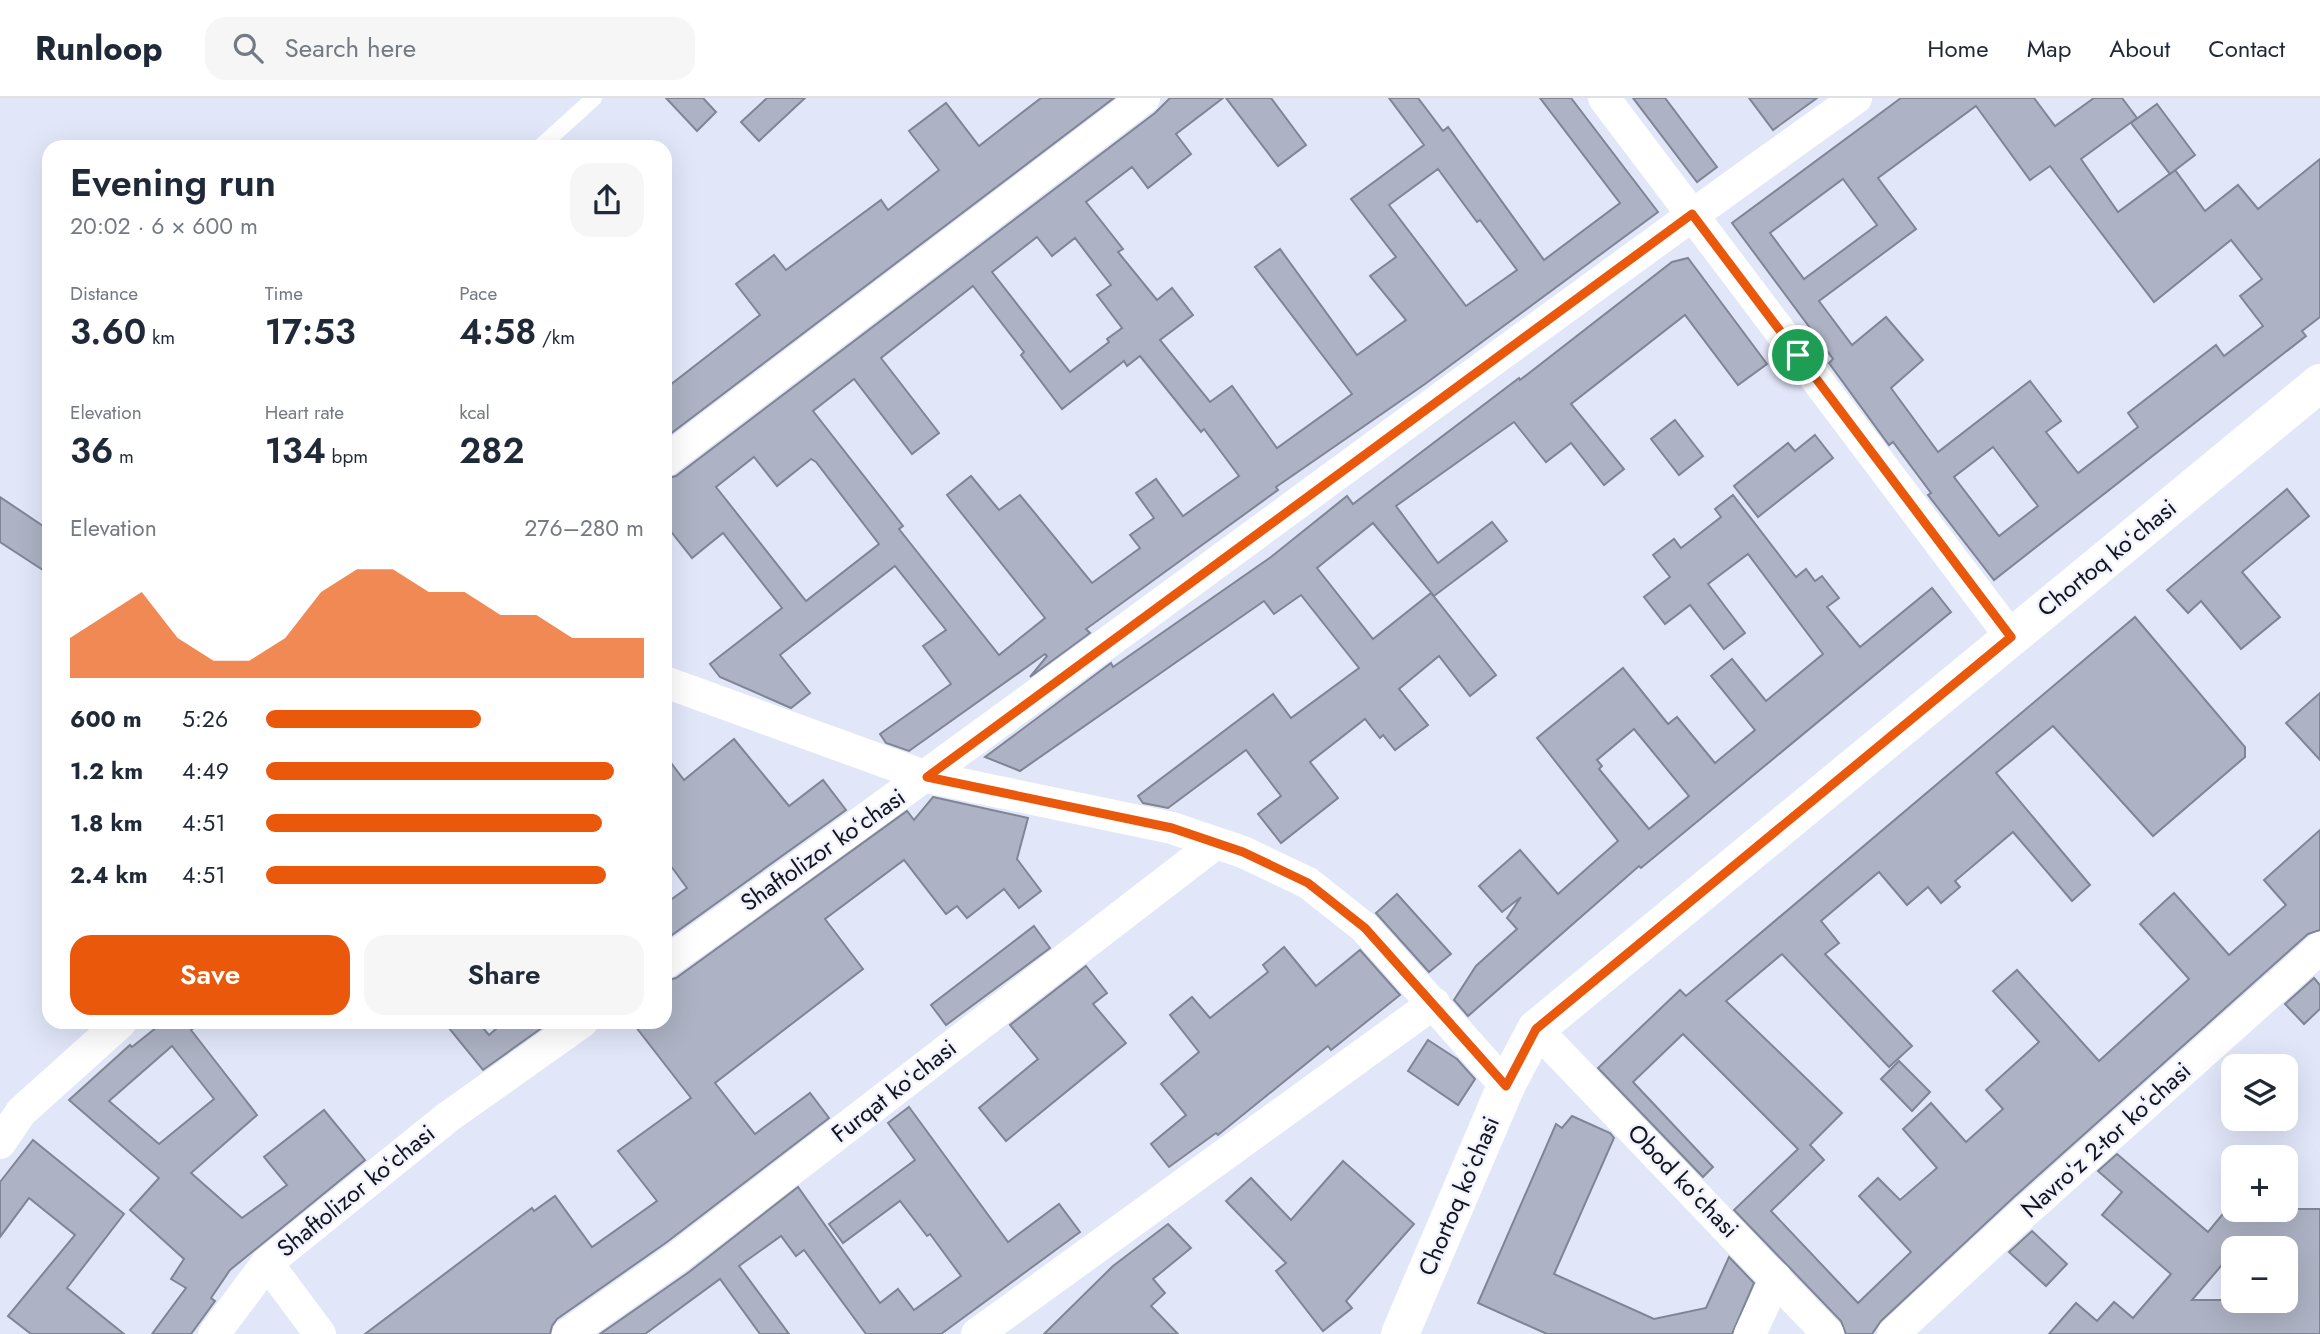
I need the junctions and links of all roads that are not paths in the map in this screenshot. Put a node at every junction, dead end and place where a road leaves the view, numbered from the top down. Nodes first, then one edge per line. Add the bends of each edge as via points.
1 (594, 98) edge
2 (1144, 98) edge
3 (1604, 98) edge
4 (1856, 98) edge
5 (548, 140) edge
6 (1692, 214) junction
7 (2320, 383) edge
8 (672, 456) edge
9 (2011, 637) junction
10 (672, 685) edge
11 (927, 777) junction
12 (1216, 843) junction
13 (2320, 948) edge
14 (672, 958) edge
15 (1434, 1003) junction
16 (113, 1029) edge
17 (572, 1029) edge
18 (1536, 1029) junction
19 (1506, 1086) junction
20 (0, 1143) edge
21 (267, 1263) junction
22 (1776, 1278) junction
23 (214, 1334) edge
24 (320, 1334) edge
25 (568, 1334) edge
26 (977, 1334) edge
27 (1400, 1334) edge
28 (1750, 1334) edge
29 (1828, 1334) edge
30 (1894, 1334) edge

1 - 5 lane
2 - 8 street
3 - 6 street
4 - 6 street, Shaftolizor koʻchasi
6 - 9 street
6 - 11 street, Shaftolizor koʻchasi
7 - 9 main road, Chortoq koʻchasi
9 - 18 main road, Chortoq koʻchasi
10 - 11 street
11 - 12 street via 1172,828
11 - 14 street, Shaftolizor koʻchasi
12 - 15 street via 1308,883 1365,928
12 - 25 street, Furqat koʻchasi via 678,1257
13 - 30 street, Navroʻz 2-tor koʻchasi
15 - 19 street
15 - 26 street
16 - 20 street via 21,1112
17 - 21 street, Shaftolizor koʻchasi via 448,1117
18 - 19 main road, Chortoq koʻchasi
18 - 22 street, Obod koʻchasi
19 - 27 main road, Chortoq koʻchasi
21 - 23 street, Shaftolizor koʻchasi
21 - 24 street
22 - 28 street
22 - 29 street, Obod koʻchasi

